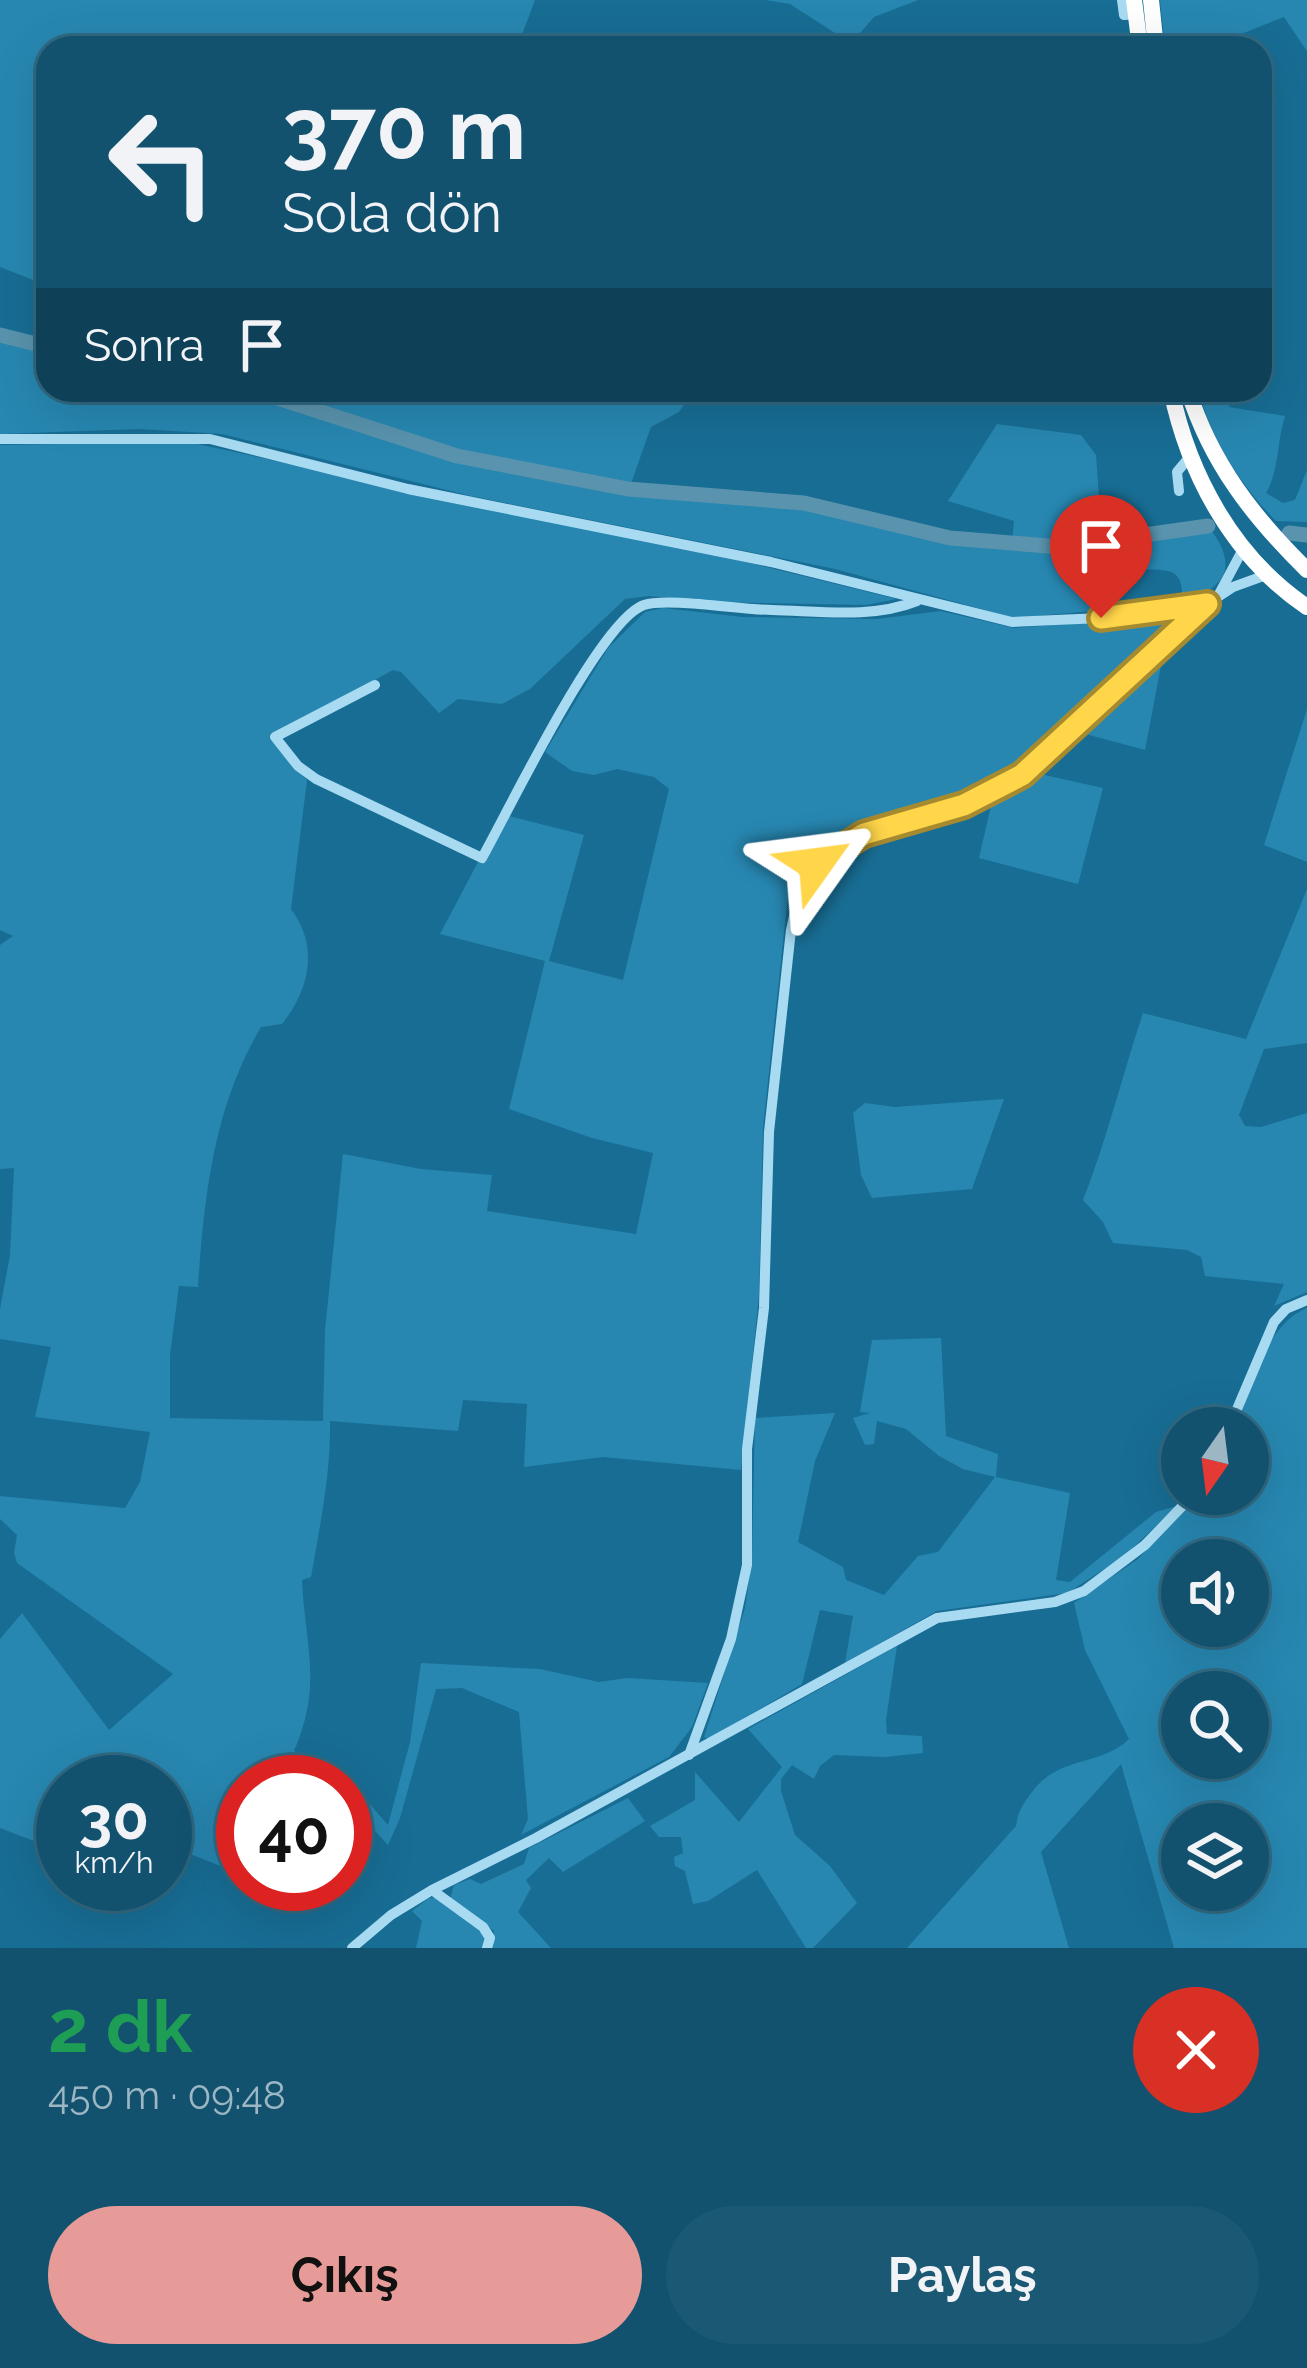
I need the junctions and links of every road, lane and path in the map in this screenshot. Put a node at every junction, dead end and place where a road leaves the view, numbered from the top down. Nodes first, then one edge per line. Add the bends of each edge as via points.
1 (1122, 0) edge
2 (1151, 0) edge
3 (1132, 10) edge
4 (1155, 36) edge
5 (1173, 402) edge
6 (1192, 402) edge
7 (0, 439) edge
8 (1192, 454) junction
9 (1179, 491) dead end
10 (1268, 528) junction
11 (1242, 551) junction
12 (1291, 553) junction
13 (1307, 570) edge
14 (1266, 575) junction
15 (920, 600) junction
16 (1212, 601) junction
17 (1307, 607) edge
18 (375, 685) dead end
19 (1307, 1300) edge
20 (1238, 1407) edge
21 (1174, 1515) edge
22 (688, 1755) junction
23 (432, 1890) junction
24 (352, 1948) edge
25 (487, 1948) edge

1 - 3 street
2 - 4 highway
5 - 8 highway
6 - 10 highway via 1221,469
7 - 15 street via 210,439
8 - 9 street via 1177,472
8 - 11 highway
10 - 11 highway
10 - 12 highway
11 - 14 highway
11 - 16 street
12 - 13 highway
12 - 14 highway
14 - 16 street
14 - 17 highway
15 - 16 street via 1029,622
15 - 18 street via 856,612 639,606 596,656 482,858 308,775 275,737
16 - 22 street via 1022,775 964,805 845,842 801,884 769,1126 747,1565
19 - 20 street via 1274,1322
21 - 22 street via 1072,1597 937,1618
22 - 23 street
23 - 24 street
23 - 25 street via 483,1927

